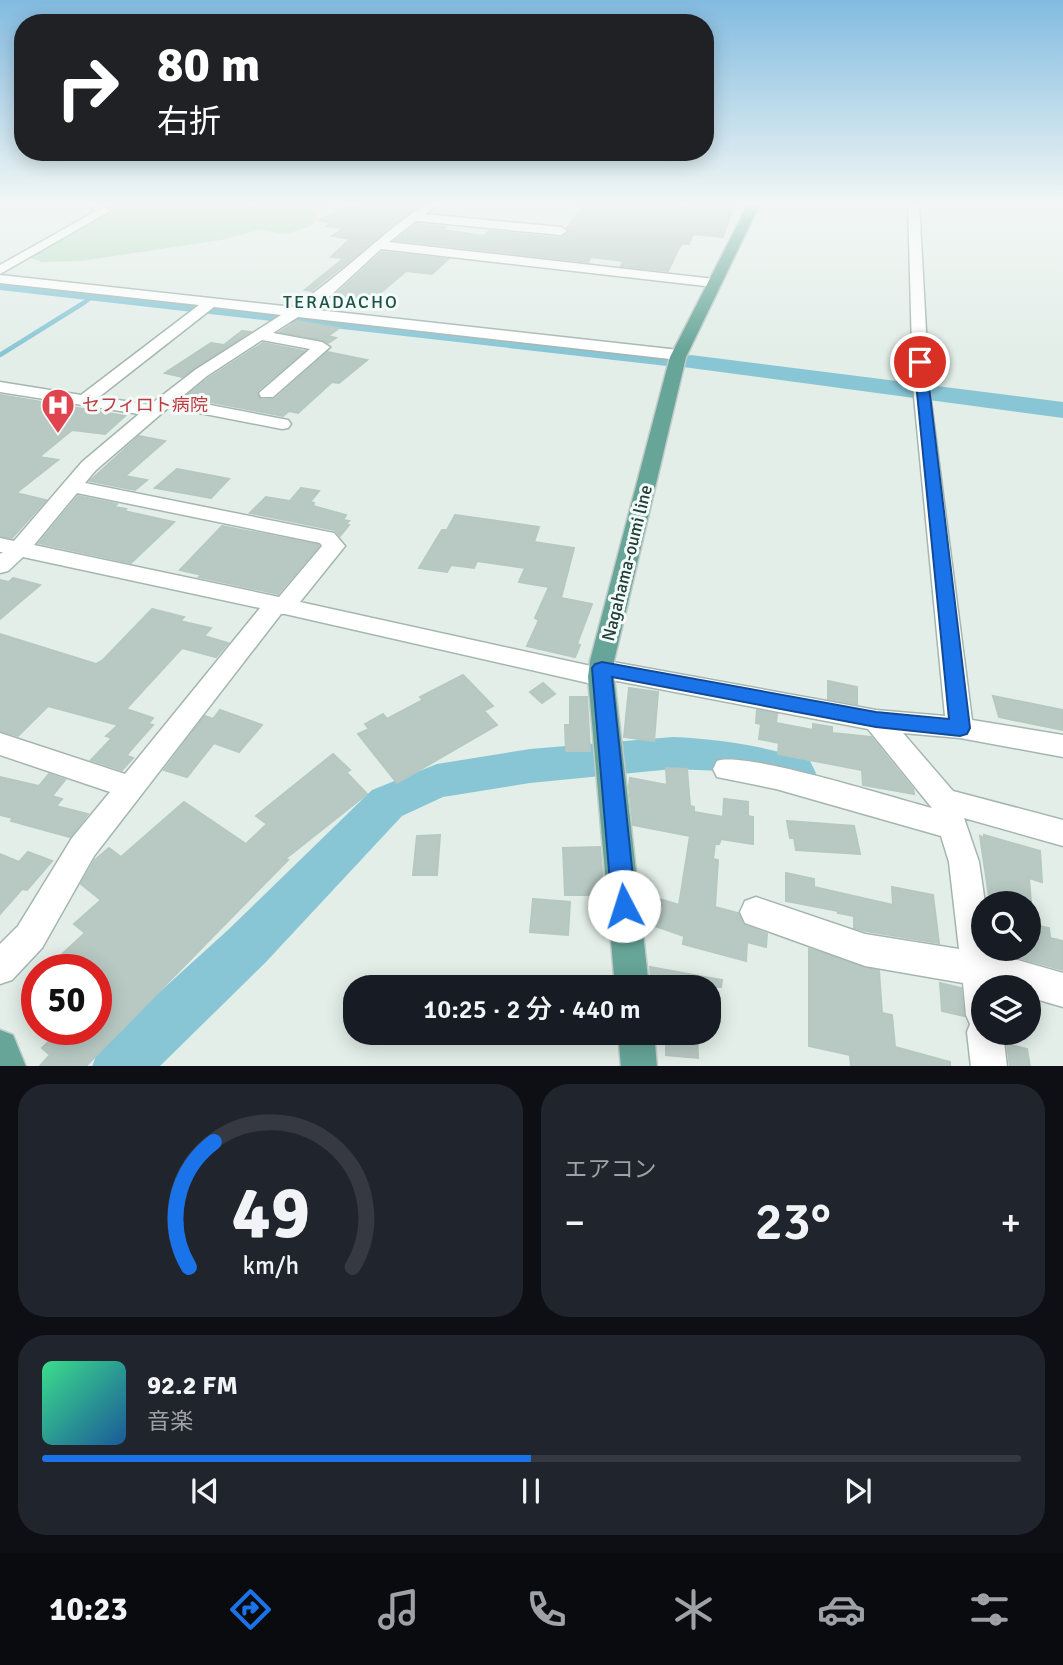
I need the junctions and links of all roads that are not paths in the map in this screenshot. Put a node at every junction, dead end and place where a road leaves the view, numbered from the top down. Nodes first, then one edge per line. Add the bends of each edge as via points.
1 (32, 252) edge
2 (370, 252) edge
3 (438, 252) edge
4 (730, 252) edge
5 (916, 252) edge
6 (0, 270) edge
7 (0, 279) edge
8 (714, 283) junction
9 (207, 305) junction
10 (290, 315) junction
11 (257, 335) junction
12 (679, 355) junction
13 (0, 387) edge
14 (267, 393) dead end
15 (85, 400) junction
16 (159, 406) junction
17 (282, 424) dead end
18 (70, 486) junction
19 (10, 547) edge
20 (0, 566) edge
21 (279, 606) junction
22 (601, 673) junction
23 (876, 720) junction
24 (960, 728) junction
25 (0, 744) edge
26 (1063, 746) edge
27 (727, 769) dead end
28 (130, 787) junction
29 (947, 813) junction
30 (1063, 833) edge
31 (756, 912) dead end
32 (979, 967) junction
33 (0, 968) edge
34 (631, 975) edge
35 (980, 975) edge
36 (1063, 990) edge
37 (637, 1045) edge
38 (987, 1045) edge
39 (0, 1048) edge
40 (8, 1066) edge
41 (639, 1066) edge
42 (989, 1066) edge

1 - 6 street
2 - 10 street via 325,292
3 - 8 street
4 - 8 main road, Nagahama-oumi line
5 - 24 street via 922,391
7 - 9 street
8 - 12 main road, Nagahama-oumi line
9 - 10 street
9 - 15 street
10 - 11 street
10 - 12 street
11 - 14 street via 322,347
11 - 16 street
12 - 22 main road, Nagahama-oumi line
13 - 15 street
15 - 16 street
16 - 17 street
16 - 18 street
18 - 19 street
18 - 21 street via 327,538 334,546
19 - 20 street
19 - 21 street
21 - 22 street
21 - 28 street
22 - 23 street
22 - 34 main road, Nagahama-oumi line
23 - 24 street
23 - 29 street
24 - 26 street
25 - 28 street
27 - 29 street
28 - 33 street via 83,847 30,937
29 - 30 street
29 - 32 street via 964,862
31 - 32 street via 864,950
32 - 35 street
32 - 36 street
37 - 41 main road
38 - 42 street
39 - 40 main road

